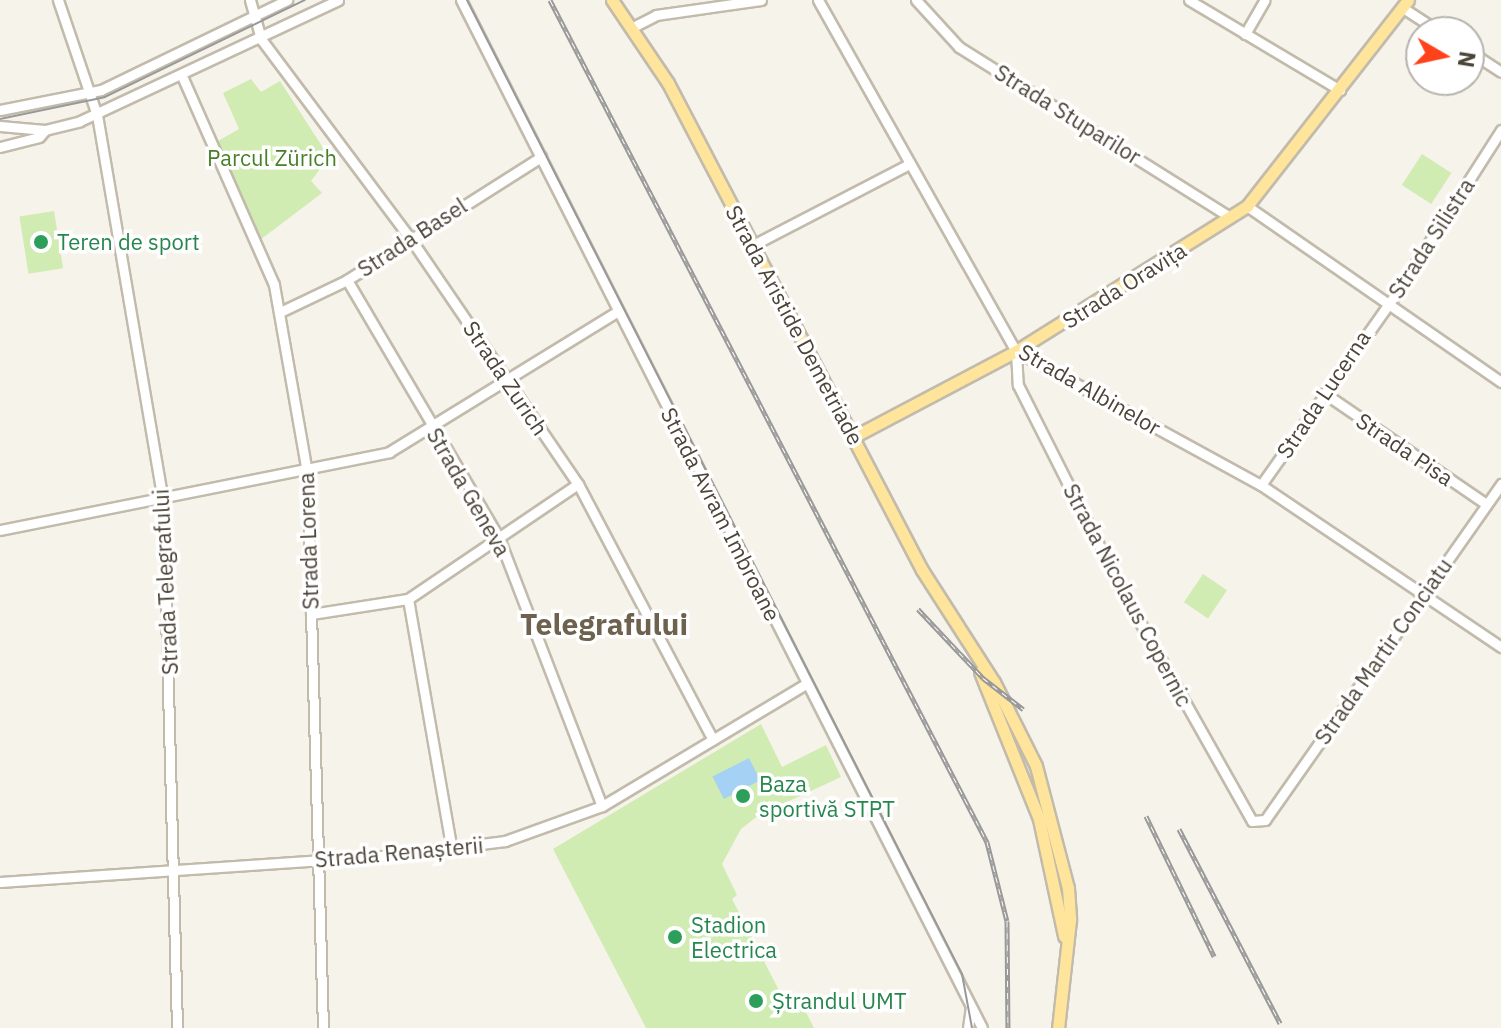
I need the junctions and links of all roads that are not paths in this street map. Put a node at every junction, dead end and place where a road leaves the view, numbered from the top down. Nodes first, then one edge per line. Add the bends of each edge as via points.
1 (58, 0) edge
2 (250, 0) edge
3 (287, 0) edge
4 (338, 0) edge
5 (461, 0) edge
6 (612, 0) edge
7 (761, 0) edge
8 (818, 0) edge
9 (916, 0) edge
10 (1189, 0) edge
11 (1265, 0) edge
12 (1406, 2) edge
13 (256, 15) junction
14 (1422, 16) edge
15 (631, 28) junction
16 (1245, 34) junction
17 (261, 39) junction
18 (182, 76) junction
19 (1340, 90) junction
20 (90, 93) junction
21 (0, 110) edge
22 (97, 115) junction
23 (0, 126) edge
24 (45, 130) junction
25 (1501, 130) edge
26 (0, 147) edge
27 (541, 157) junction
28 (909, 164) junction
29 (1247, 206) junction
30 (1230, 217) junction
31 (410, 238) junction
32 (753, 245) junction
33 (347, 280) junction
34 (1387, 305) junction
35 (618, 311) junction
36 (280, 312) junction
37 (1016, 351) junction
38 (507, 378) junction
39 (1501, 382) edge
40 (1324, 393) junction
41 (433, 429) junction
42 (853, 437) junction
43 (307, 473) junction
44 (578, 484) junction
45 (1501, 484) edge
46 (1261, 485) junction
47 (163, 500) junction
48 (1486, 504) junction
49 (0, 530) edge
50 (499, 538) junction
51 (1423, 593) junction
52 (408, 599) junction
53 (311, 614) junction
54 (1501, 647) edge
55 (806, 684) junction
56 (713, 740) junction
57 (602, 806) junction
58 (1265, 820) joint
59 (452, 850) junction
60 (315, 860) junction
61 (175, 866) junction
62 (0, 882) edge
63 (971, 1007) junction
64 (177, 1028) edge
65 (323, 1028) edge
66 (968, 1028) edge
67 (982, 1028) edge
68 (1058, 1028) edge

1 - 20 street, Strada Telegrafului
2 - 13 street
3 - 13 street
4 - 17 street
5 - 27 street, Strada Avram Imbroane
6 - 15 main road, Strada Aristide Demetriade
7 - 15 street via 656,15
8 - 28 street, Strada Albinelor
9 - 30 street, Strada Stuparilor via 959,47
10 - 16 street
11 - 16 street
12 - 14 street
12 - 19 main road, Strada Oravița
13 - 17 street
13 - 20 street
15 - 32 main road, Strada Aristide Demetriade via 668,83
16 - 19 street
17 - 18 street
17 - 31 street, Strada Zurich
18 - 22 street
18 - 36 street, Strada Lorena via 274,285
19 - 29 main road, Strada Oravița
20 - 21 street
20 - 22 street, Strada Telegrafului
22 - 24 street
22 - 47 street, Strada Telegrafului
23 - 24 street
24 - 26 street via 39,137
25 - 34 street, Strada Silistra
27 - 31 street, Strada Basel
27 - 35 street, Strada Avram Imbroane
28 - 32 street
28 - 37 street, Strada Albinelor
29 - 30 main road, Strada Oravița
29 - 34 street
30 - 37 main road, Strada Oravița
31 - 33 street, Strada Basel
31 - 38 street, Strada Zurich
32 - 42 main road, Strada Aristide Demetriade
33 - 36 street, Strada Basel
33 - 41 street, Strada Geneva
34 - 39 street
34 - 40 street, Strada Lucerna
35 - 38 street
35 - 55 street, Strada Avram Imbroane
36 - 43 street, Strada Lorena
37 - 42 main road, Strada Oravița
37 - 46 street, Strada Albinelor
37 - 58 street, Strada Nicolaus Copernic via 1018,385 1119,585 1242,809 1252,821
38 - 41 street
38 - 44 street, Strada Zurich
40 - 46 street, Strada Lucerna
40 - 48 street, Strada Pisa
41 - 43 street via 389,452
41 - 50 street, Strada Geneva
42 - 68 main road, Strada Aristide Demetriade via 972,653 1042,829 1066,950
43 - 47 street
43 - 53 street, Strada Lorena
44 - 50 street
44 - 56 street, Strada Zurich
45 - 48 street, Strada Martir Conciatu
46 - 51 street, Strada Albinelor
47 - 49 street
47 - 61 street, Strada Telegrafului
48 - 51 street, Strada Martir Conciatu
50 - 52 street
50 - 57 street, Strada Geneva
51 - 54 street, Strada Albinelor
51 - 58 street, Strada Martir Conciatu
52 - 53 street
52 - 59 street
53 - 60 street, Strada Lorena
55 - 56 street, Strada Renașterii
55 - 63 street, Strada Avram Imbroane
56 - 57 street, Strada Renașterii
57 - 59 street, Strada Renașterii via 505,841
59 - 60 street, Strada Renașterii
60 - 61 street, Strada Renașterii
60 - 65 street, Strada Lorena
61 - 62 street, Strada Renașterii
61 - 64 street, Strada Telegrafului
63 - 66 street
63 - 67 street, Strada Avram Imbroane

